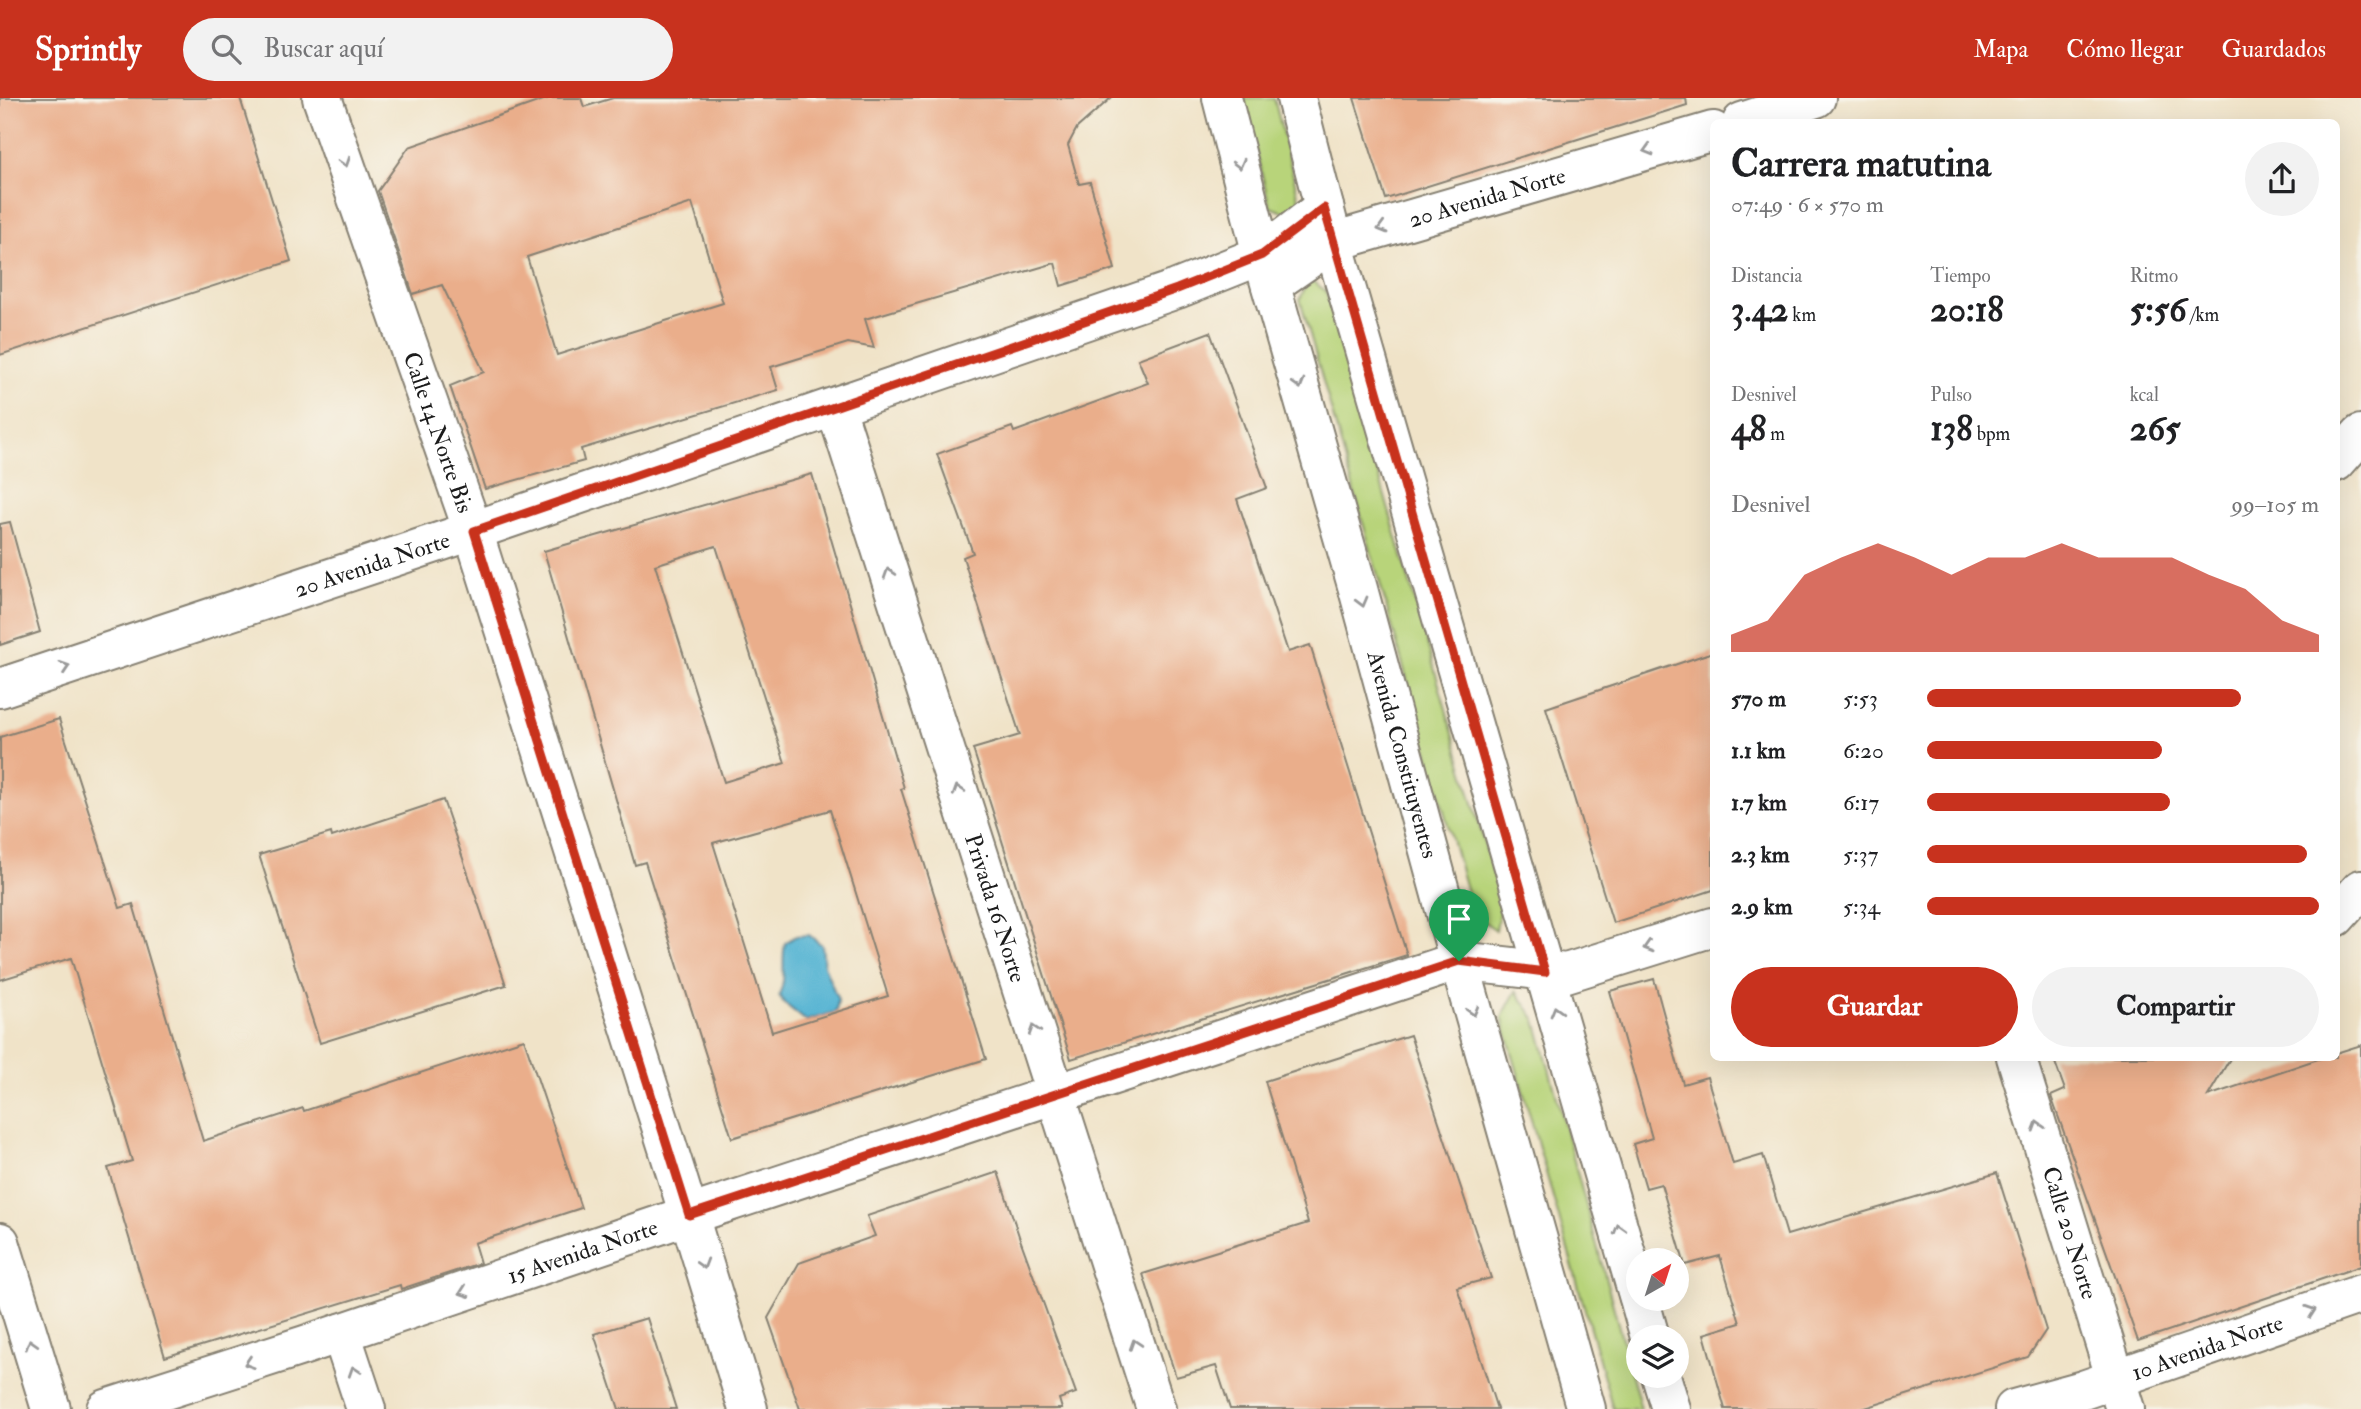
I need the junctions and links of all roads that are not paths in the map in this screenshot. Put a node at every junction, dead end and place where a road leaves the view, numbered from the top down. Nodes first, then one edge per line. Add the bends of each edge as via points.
1 (1222, 98) edge
2 (1296, 98) edge
3 (1729, 98) edge
4 (1816, 98) edge
5 (330, 100) edge
6 (1739, 119) edge
7 (1750, 119) edge
8 (1710, 132) edge
9 (1329, 225) junction
10 (1266, 270) junction
11 (836, 408) junction
12 (474, 531) junction
13 (0, 688) edge
14 (2361, 889) edge
15 (2340, 913) edge
16 (1710, 928) edge
17 (1459, 961) junction
18 (1545, 972) junction
19 (2017, 1061) edge
20 (1055, 1095) junction
21 (689, 1215) junction
22 (0, 1242) edge
23 (1626, 1252) edge
24 (2361, 1294) edge
25 (341, 1333) junction
26 (1665, 1388) edge
27 (2120, 1394) edge
28 (51, 1409) edge
29 (106, 1409) edge
30 (366, 1409) edge
31 (748, 1409) edge
32 (1156, 1409) edge
33 (1586, 1409) edge
34 (1671, 1409) edge
35 (2014, 1409) edge

1 -> 10 street, Avenida Constituyentes
2 - 9 street
3 - 6 street
4 - 7 street
5 -> 12 street, Calle 14 Norte Bis
8 -> 9 street, 20 Avenida Norte
9 - 10 street, 20 Avenida Norte
9 - 18 street
10 - 11 street, 20 Avenida Norte via 1164,293
10 -> 17 street, Avenida Constituyentes
11 - 12 street, 20 Avenida Norte
20 -> 11 street, Privada 16 Norte
13 -> 12 street, 20 Avenida Norte
12 - 21 street, Calle 14 Norte Bis
14 - 15 street
16 -> 18 street via 1566,974
17 - 18 street
17 - 20 street, 15 Avenida Norte
17 -> 33 street, Avenida Constituyentes
23 -> 18 street
27 -> 19 street, Calle 20 Norte
20 - 21 street, 15 Avenida Norte
32 -> 20 street, Privada 16 Norte
21 -> 25 street, 15 Avenida Norte
21 -> 31 street, Calle 14 Norte Bis
28 -> 22 street
27 -> 24 street, 10 Avenida Norte
25 -> 29 street, 15 Avenida Norte
30 -> 25 street
26 - 34 street
27 - 35 street, 10 Avenida Norte

